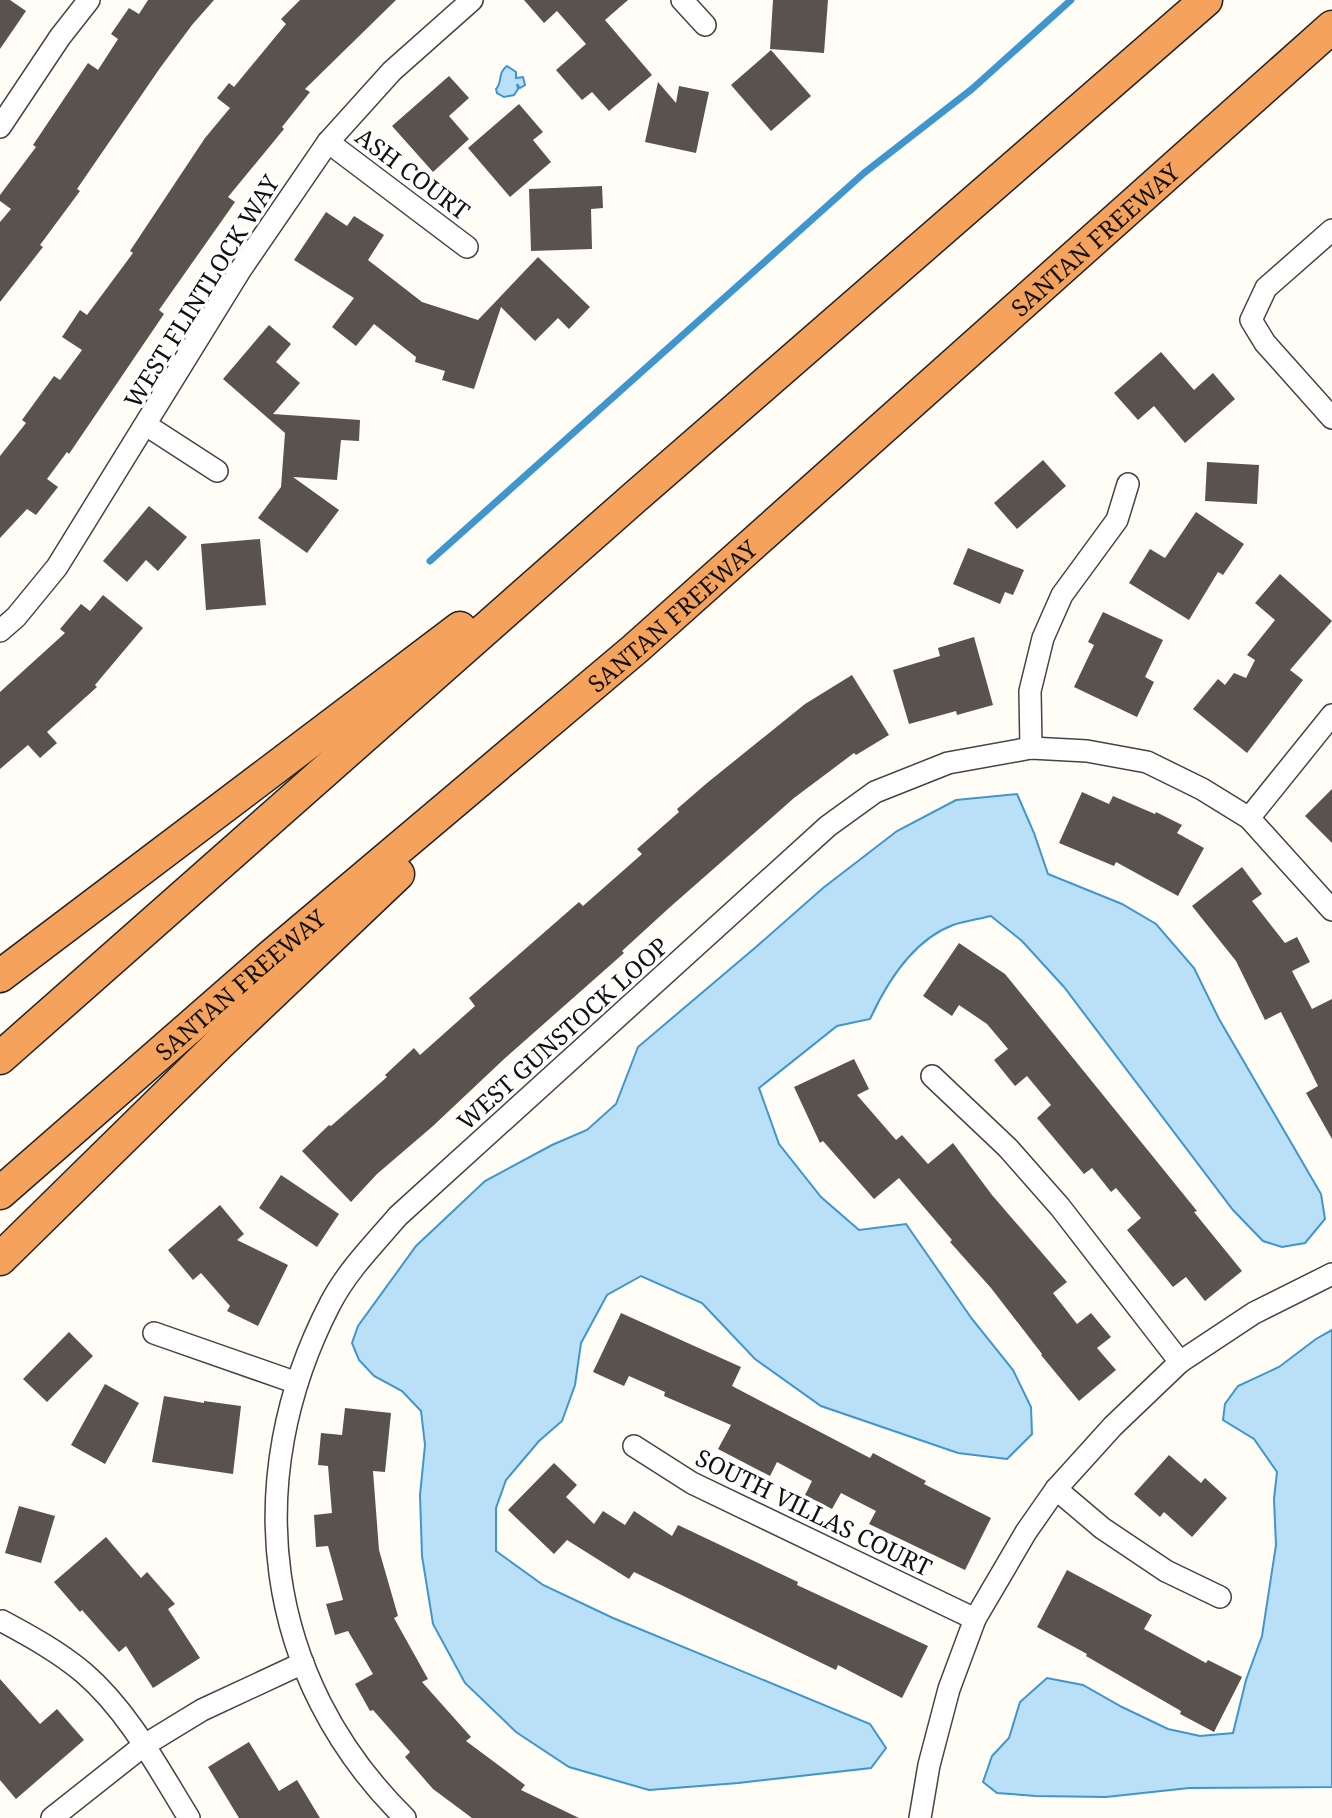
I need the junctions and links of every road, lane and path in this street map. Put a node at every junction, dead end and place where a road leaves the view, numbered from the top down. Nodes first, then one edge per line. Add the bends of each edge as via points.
1 (89, 0) edge
2 (472, 0) edge
3 (682, 0) edge
4 (1206, 0) edge
5 (705, 25) dead end
6 (1332, 27) edge
7 (0, 127) edge
8 (328, 142) junction
9 (1332, 230) edge
10 (467, 247) dead end
11 (1332, 418) edge
12 (146, 425) junction
13 (217, 471) dead end
14 (1128, 485) dead end
15 (635, 497) junction
16 (0, 631) edge
17 (635, 649) junction
18 (1332, 715) edge
19 (1031, 748) junction
20 (1249, 818) junction
21 (1332, 910) edge
22 (0, 976) edge
23 (0, 1058) edge
24 (932, 1076) dead end
25 (0, 1193) edge
26 (0, 1259) edge
27 (1332, 1274) edge
28 (154, 1333) dead end
29 (1180, 1362) junction
30 (297, 1383) junction
31 (634, 1446) dead end
32 (1056, 1489) junction
33 (1220, 1597) dead end
34 (975, 1619) junction
35 (2, 1621) edge
36 (303, 1663) junction
37 (143, 1746) junction
38 (52, 1818) edge
39 (189, 1818) edge
40 (405, 1818) edge
41 (920, 1818) edge

1 - 7 street
2 - 8 street, WEST FLINTLOCK WAY via 392,71
3 - 5 street
4 - 15 highway
6 - 17 highway, SANTAN FREEWAY
8 - 10 street, ASH COURT
8 - 12 street, WEST FLINTLOCK WAY via 241,270
9 - 11 street via 1266,288 1251,320 1265,343
12 - 13 street
12 - 16 street, WEST FLINTLOCK WAY via 57,567
14 - 19 street via 1117,520 1062,594 1043,638 1030,691
15 - 22 highway
15 - 23 highway
17 - 25 highway, SANTAN FREEWAY via 270,957
17 - 26 highway
18 - 20 street
19 - 20 street, WEST GUNSTOCK LOOP via 1087,751 1147,762
19 - 30 street, WEST GUNSTOCK LOOP via 948,763 875,792 828,826 398,1216 357,1263 330,1304
20 - 21 street, WEST GUNSTOCK LOOP
24 - 29 street via 1017,1157
27 - 29 street via 1254,1313
28 - 30 street
29 - 32 street
30 - 36 street, WEST GUNSTOCK LOOP via 279,1454 275,1526 283,1601
31 - 34 street, SOUTH VILLAS COURT via 692,1483
32 - 33 street via 1102,1528 1166,1571
32 - 34 street
34 - 41 street via 949,1689
35 - 37 street via 45,1644 85,1674
36 - 37 street via 202,1710
36 - 40 street, WEST GUNSTOCK LOOP via 321,1705 350,1752 379,1793
37 - 38 street
37 - 39 street

